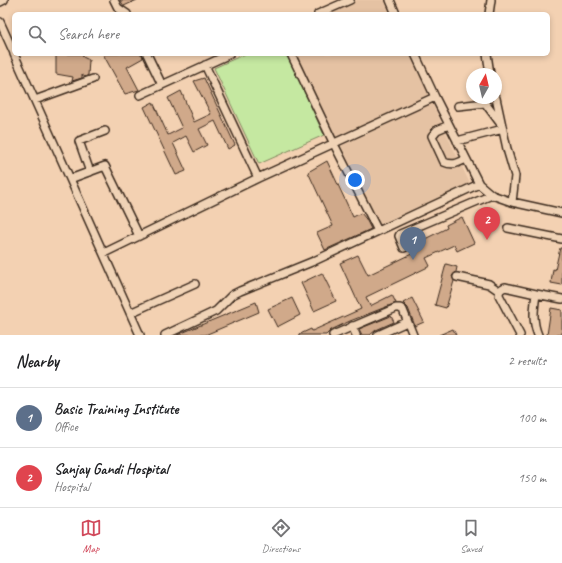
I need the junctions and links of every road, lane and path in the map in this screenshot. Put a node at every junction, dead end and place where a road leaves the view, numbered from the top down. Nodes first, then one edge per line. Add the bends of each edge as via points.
1 (114, 0) edge
2 (350, 0) edge
3 (390, 0) edge
4 (491, 0) edge
5 (124, 12) edge
6 (323, 12) edge
7 (395, 12) edge
8 (489, 12) edge
9 (0, 22) edge
10 (12, 49) edge
11 (15, 56) edge
12 (147, 56) edge
13 (225, 56) edge
14 (293, 56) edge
15 (416, 56) edge
16 (487, 56) edge
17 (205, 65) junction
18 (489, 68) edge
19 (93, 78) dead end
20 (162, 85) junction
21 (140, 95) dead end
22 (435, 97) junction
23 (35, 100) junction
24 (497, 104) edge
25 (458, 106) dead end
26 (449, 125) junction
27 (503, 128) junction
28 (105, 131) dead end
29 (457, 141) junction
30 (334, 144) junction
31 (466, 159) junction
32 (90, 172) junction
33 (258, 178) junction
34 (70, 179) junction
35 (479, 184) junction
36 (492, 195) junction
37 (512, 202) junction
38 (562, 213) edge
39 (508, 228) dead end
40 (378, 231) junction
41 (139, 236) junction
42 (562, 238) edge
43 (404, 248) dead end
44 (104, 253) junction
45 (457, 277) dead end
46 (195, 284) dead end
47 (499, 291) junction
48 (536, 294) junction
49 (562, 299) edge
50 (130, 313) junction
51 (407, 322) junction
52 (352, 326) junction
53 (140, 335) edge
54 (165, 335) edge
55 (333, 335) edge
56 (356, 335) edge
57 (378, 335) edge
58 (412, 335) edge
59 (520, 335) edge
60 (538, 335) edge

1 - 5 street via 118,8
2 - 6 street
3 - 7 street
4 - 8 street
9 - 10 street
11 - 23 street
12 - 20 street
13 - 17 street
14 - 30 street
15 - 22 street
16 - 18 street
17 - 20 street
17 - 33 street
19 - 23 street
20 - 21 street
22 - 26 street
22 - 30 street
23 - 34 street
24 - 27 street
25 - 27 street via 485,103
26 - 29 street
26 - 31 street via 432,136 444,162 450,165
27 - 29 street
27 - 37 street via 515,176
28 - 32 street via 79,141
29 - 31 street
30 - 33 street
30 - 40 street
31 - 35 street
32 - 34 street
32 - 41 street via 105,166
33 - 41 street
34 - 44 street
35 - 36 street
35 - 40 street
36 - 37 street
36 - 43 street via 400,234
37 - 38 street
39 - 42 street
40 - 54 street via 240,291 232,295 216,311
41 - 44 street
44 - 50 street
45 - 47 street via 489,284
46 - 50 street
47 - 48 street via 506,287
47 - 59 street
48 - 49 street
48 - 60 street via 533,311
50 - 53 street
51 - 52 street via 403,310 396,308
51 - 57 street
51 - 58 street
52 - 55 street
52 - 56 street

